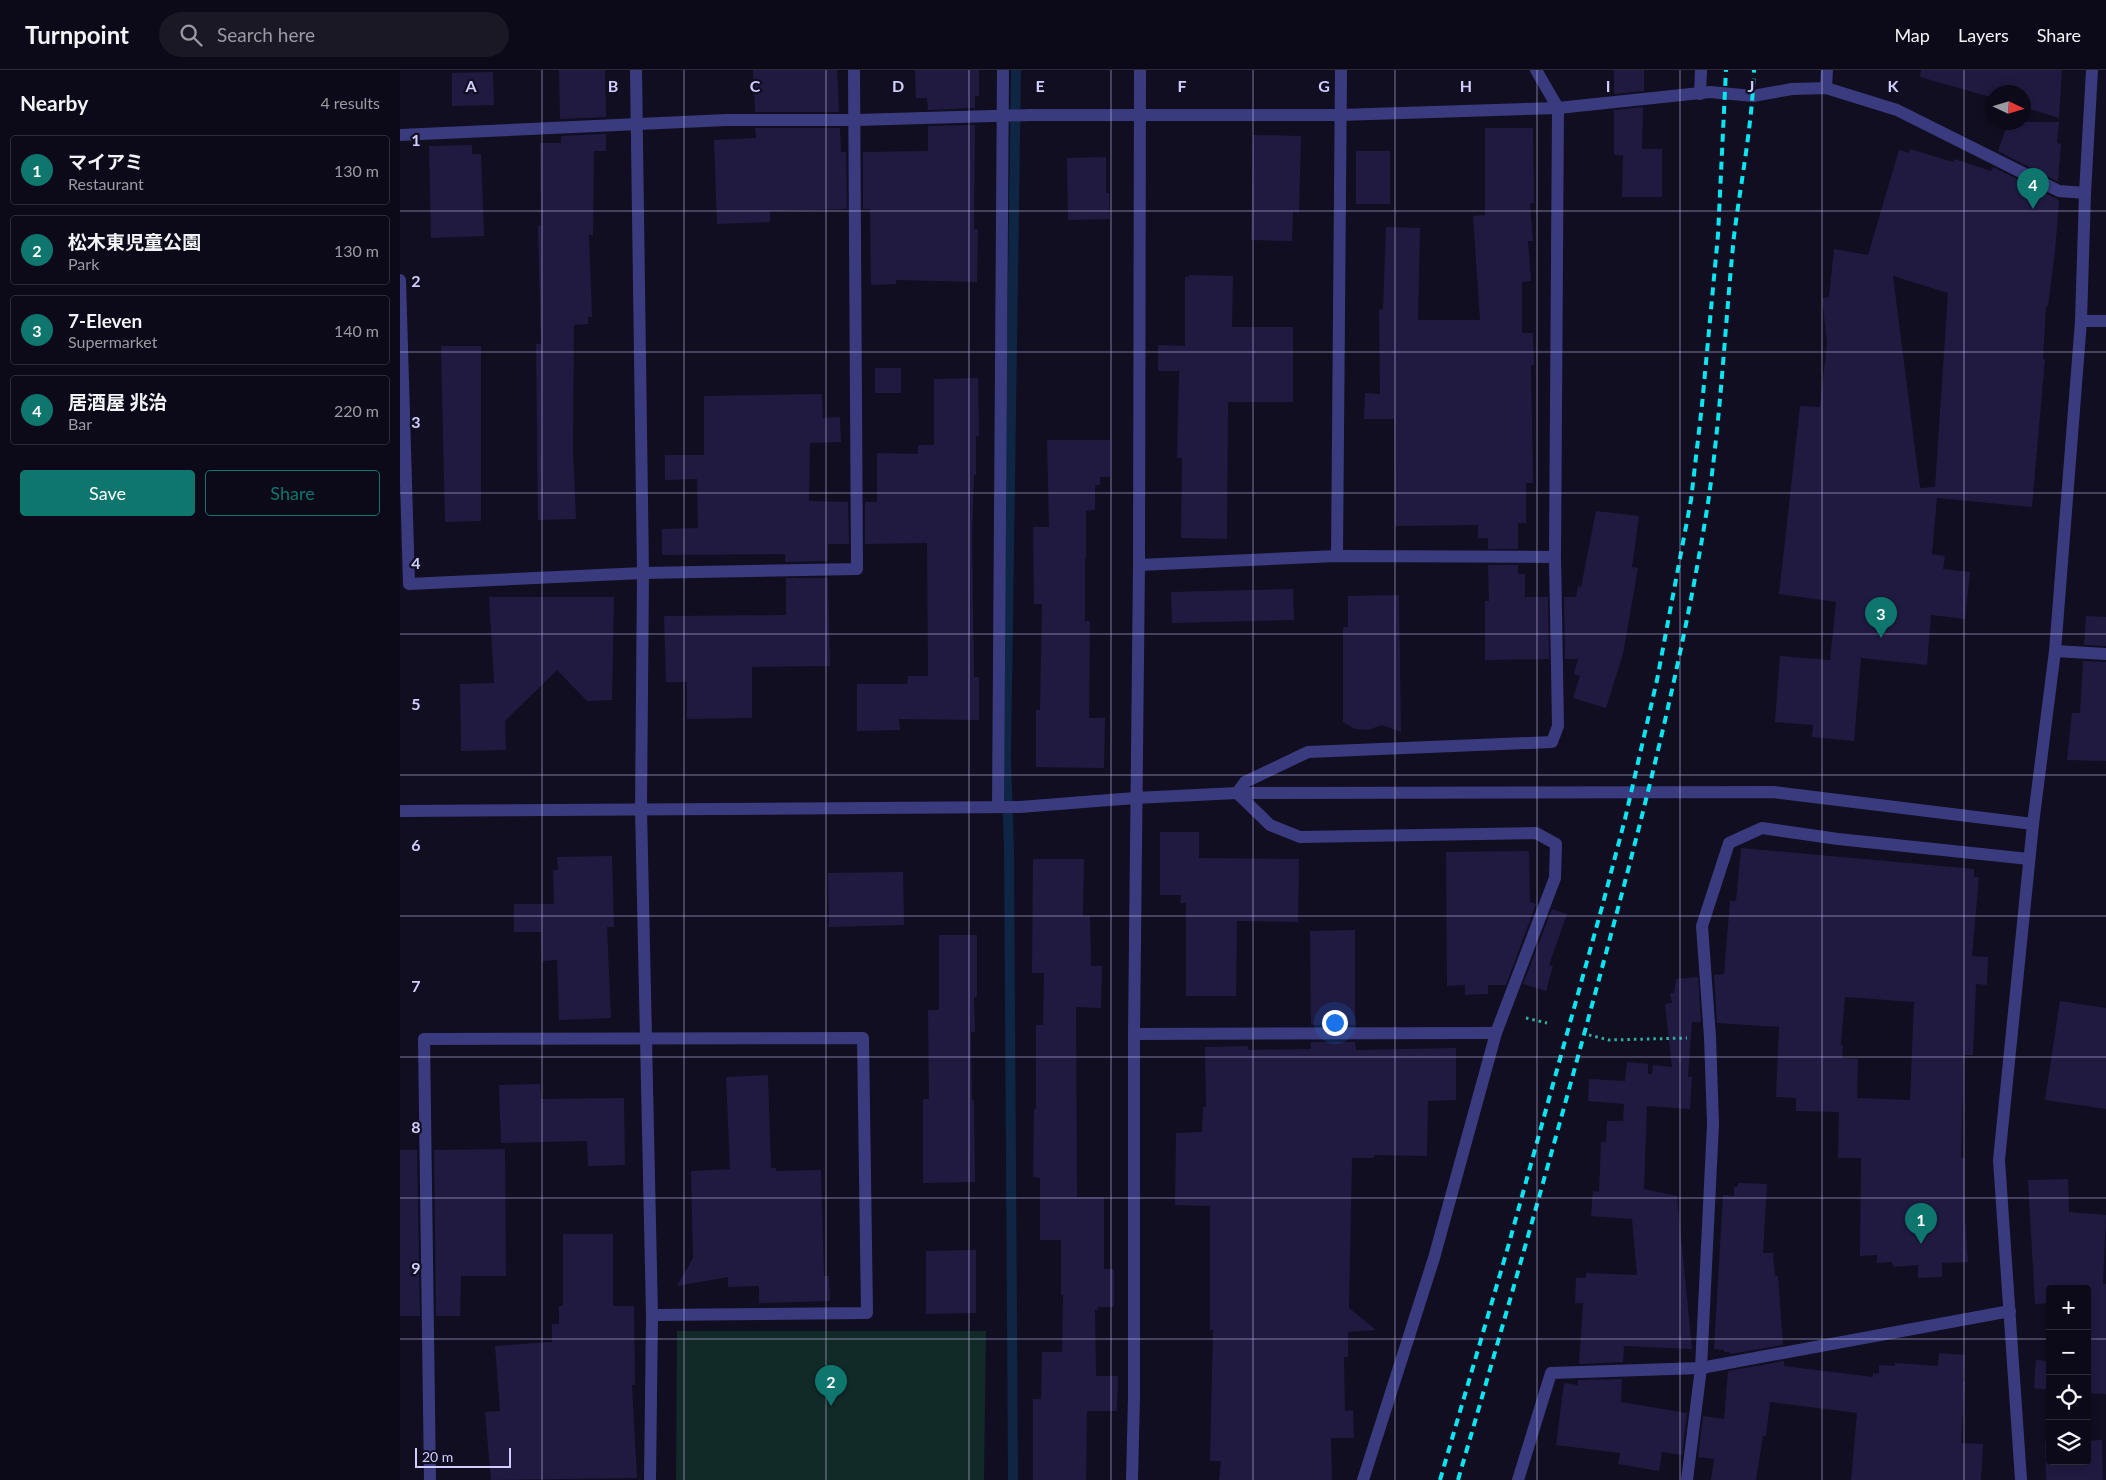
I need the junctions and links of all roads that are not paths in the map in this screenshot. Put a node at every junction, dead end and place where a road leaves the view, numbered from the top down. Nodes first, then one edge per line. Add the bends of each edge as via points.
1 (636, 70) edge
2 (854, 70) edge
3 (1003, 70) edge
4 (1140, 70) edge
5 (1341, 70) edge
6 (1536, 70) edge
7 (1701, 70) edge
8 (1827, 70) edge
9 (2092, 70) edge
10 (1826, 88) junction
11 (1700, 94) junction
12 (1558, 108) junction
13 (1140, 115) junction
14 (1340, 115) junction
15 (1003, 116) junction
16 (856, 120) junction
17 (637, 123) junction
18 (400, 135) edge
19 (2085, 193) junction
20 (400, 280) edge
21 (2080, 321) junction
22 (2106, 321) edge
23 (1337, 556) junction
24 (1554, 557) junction
25 (1139, 565) junction
26 (642, 573) junction
27 (2055, 651) junction
28 (2106, 654) edge
29 (1236, 793) junction
30 (1135, 798) junction
31 (999, 807) junction
32 (641, 809) junction
33 (400, 811) edge
34 (2032, 824) junction
35 (2029, 859) junction
36 (1496, 1033) junction
37 (1134, 1034) junction
38 (645, 1039) junction
39 (2010, 1311) junction
40 (652, 1315) junction
41 (1701, 1368) junction
42 (430, 1480) edge
43 (650, 1480) edge
44 (1132, 1480) edge
45 (1364, 1480) edge
46 (1518, 1480) edge
47 (1687, 1480) edge
48 (2021, 1480) edge

1 - 17 street
2 - 16 street
3 - 15 street
4 - 13 street
5 - 14 street
6 - 12 street
7 - 11 street
8 - 10 street
9 - 19 street
10 - 11 street via 1792,89 1753,96
10 - 19 street via 1897,110 2059,191
11 - 12 street
12 - 14 street
12 - 24 street
13 - 14 street
13 - 15 street
13 - 25 street
14 - 23 street
15 - 16 street
15 - 31 street
16 - 17 street
16 - 26 street via 856,569
17 - 18 street
17 - 26 street
19 - 21 street
20 - 26 street via 409,584
21 - 22 street
21 - 27 street
23 - 24 street
23 - 25 street
24 - 29 street via 1558,726 1552,742 1308,752 1245,782
25 - 30 street
26 - 32 street
27 - 28 street
27 - 34 street
29 - 30 street
29 - 34 street via 1773,792
29 - 36 street via 1270,825 1300,837 1536,833 1556,844 1555,878
30 - 31 street
30 - 37 street
31 - 32 street
32 - 33 street
32 - 38 street
34 - 35 street
35 - 39 street via 1999,1160
35 - 41 street via 1762,828 1729,843 1702,926 1713,1124
36 - 37 street
36 - 45 street via 1434,1258
37 - 44 street
38 - 40 street
38 - 40 street via 863,1038 867,1313
38 - 42 street via 424,1039
39 - 41 street
39 - 48 street
40 - 43 street
41 - 46 street via 1551,1373
41 - 47 street

